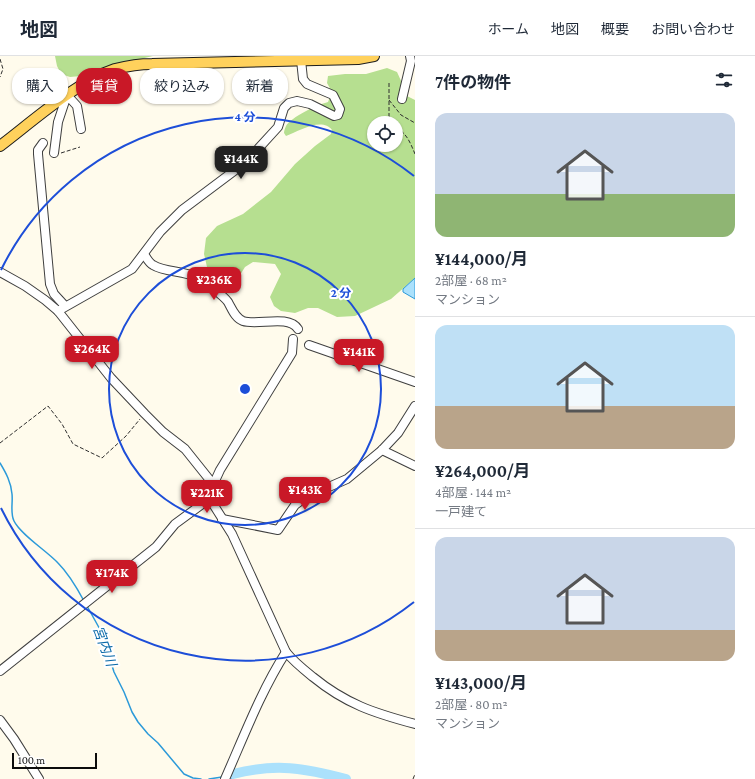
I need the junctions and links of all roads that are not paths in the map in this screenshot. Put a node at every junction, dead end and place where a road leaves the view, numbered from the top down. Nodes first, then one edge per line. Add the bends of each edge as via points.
1 (374, 56) edge
2 (410, 56) edge
3 (279, 58) edge
4 (301, 60) junction
5 (68, 94) edge
6 (68, 96) edge
7 (402, 99) dead end
8 (55, 104) edge
9 (64, 104) edge
10 (81, 129) dead end
11 (43, 143) dead end
12 (0, 146) edge
13 (54, 153) dead end
14 (144, 254) junction
15 (0, 272) edge
16 (62, 309) junction
17 (298, 329) dead end
18 (293, 339) dead end
19 (309, 345) dead end
20 (415, 382) edge
21 (415, 406) edge
22 (382, 450) junction
23 (415, 466) edge
24 (213, 484) junction
25 (209, 499) junction
26 (222, 519) junction
27 (286, 652) junction
28 (0, 671) edge
29 (0, 720) edge
30 (415, 724) edge
31 (39, 779) edge
32 (225, 779) edge

1 - 4 main road via 358,59
2 - 7 street
3 - 4 main road
3 - 5 main road via 125,67 90,80
4 - 14 street via 307,84 333,95 340,109 338,115 334,116 310,104 297,101 290,103 284,108 278,127 246,162 182,210 160,232
6 - 10 street via 77,106
8 - 12 main road
9 - 13 street via 58,122
11 - 16 street via 38,154 50,284
14 - 16 street via 132,268
14 - 17 street via 153,265 197,277 221,293 242,320 289,322 295,324
15 - 16 street
16 - 24 street via 111,378 145,414 185,449
18 - 24 street via 292,353
19 - 20 street
21 - 22 street via 398,433
22 - 23 street
22 - 26 street via 347,479 306,497 295,505 278,530
24 - 25 street
25 - 26 street
25 - 28 street via 175,524 156,547
26 - 27 street via 232,534
27 - 30 street via 302,669 344,699 381,715
27 - 32 street via 261,696
29 - 31 street

